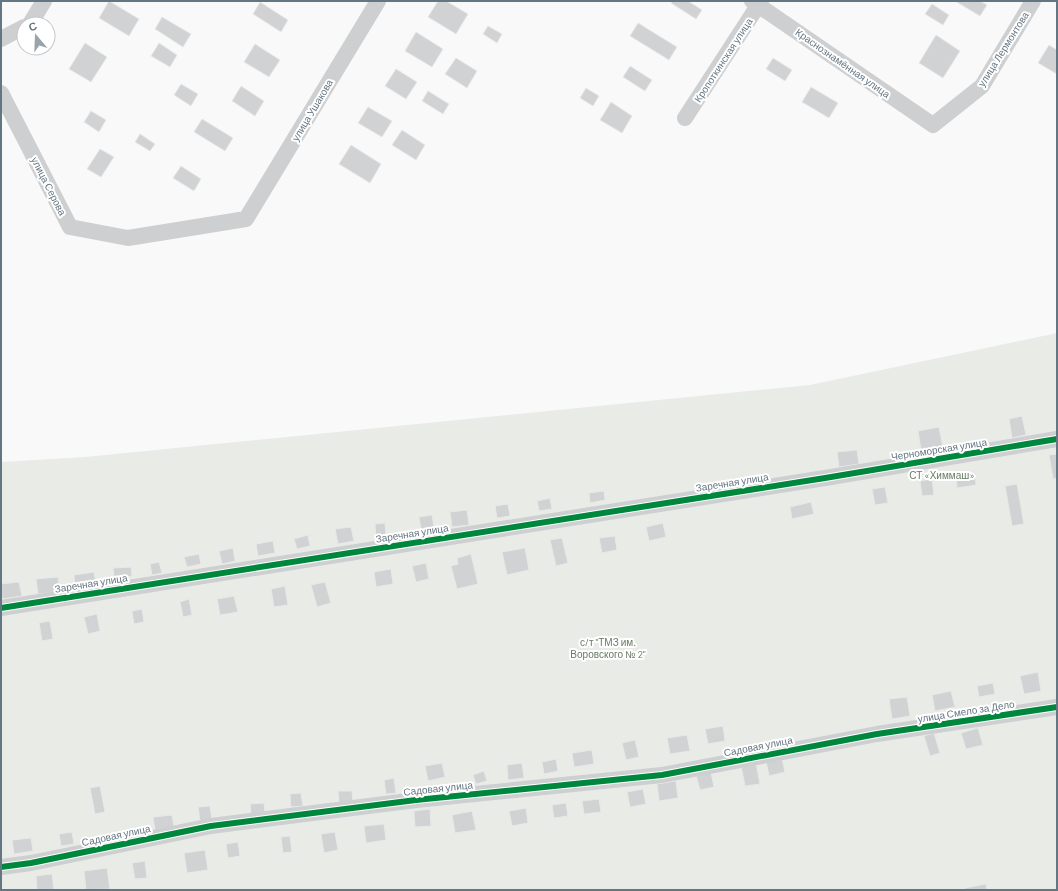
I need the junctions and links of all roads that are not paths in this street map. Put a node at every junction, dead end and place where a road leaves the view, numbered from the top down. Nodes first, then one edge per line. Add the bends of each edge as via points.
1 (44, 1) edge
2 (378, 1) edge
3 (1033, 1) edge
4 (757, 2) edge
5 (35, 16) edge
6 (16, 31) edge
7 (1, 39) edge
8 (1, 94) edge
9 (685, 118) dead end
10 (933, 125) joint
11 (246, 219) joint
12 (1057, 440) edge
13 (825, 478) joint
14 (1, 608) edge
15 (1057, 707) edge
16 (877, 734) joint
17 (1, 867) edge

1 - 5 street
2 - 11 street, улица Ушакова
3 - 10 street, улица Лермонтова via 982,86
4 - 9 street, Кропоткинская улица
4 - 10 street, Краснознамённая улица
6 - 7 street
8 - 11 street, улица Серова via 70,227 128,238
12 - 13 street, Черноморская улица
13 - 14 street, Заречная улица
15 - 16 street, улица Смело за Дело
16 - 17 street, Садовая улица via 662,774 424,799 211,826 32,864

